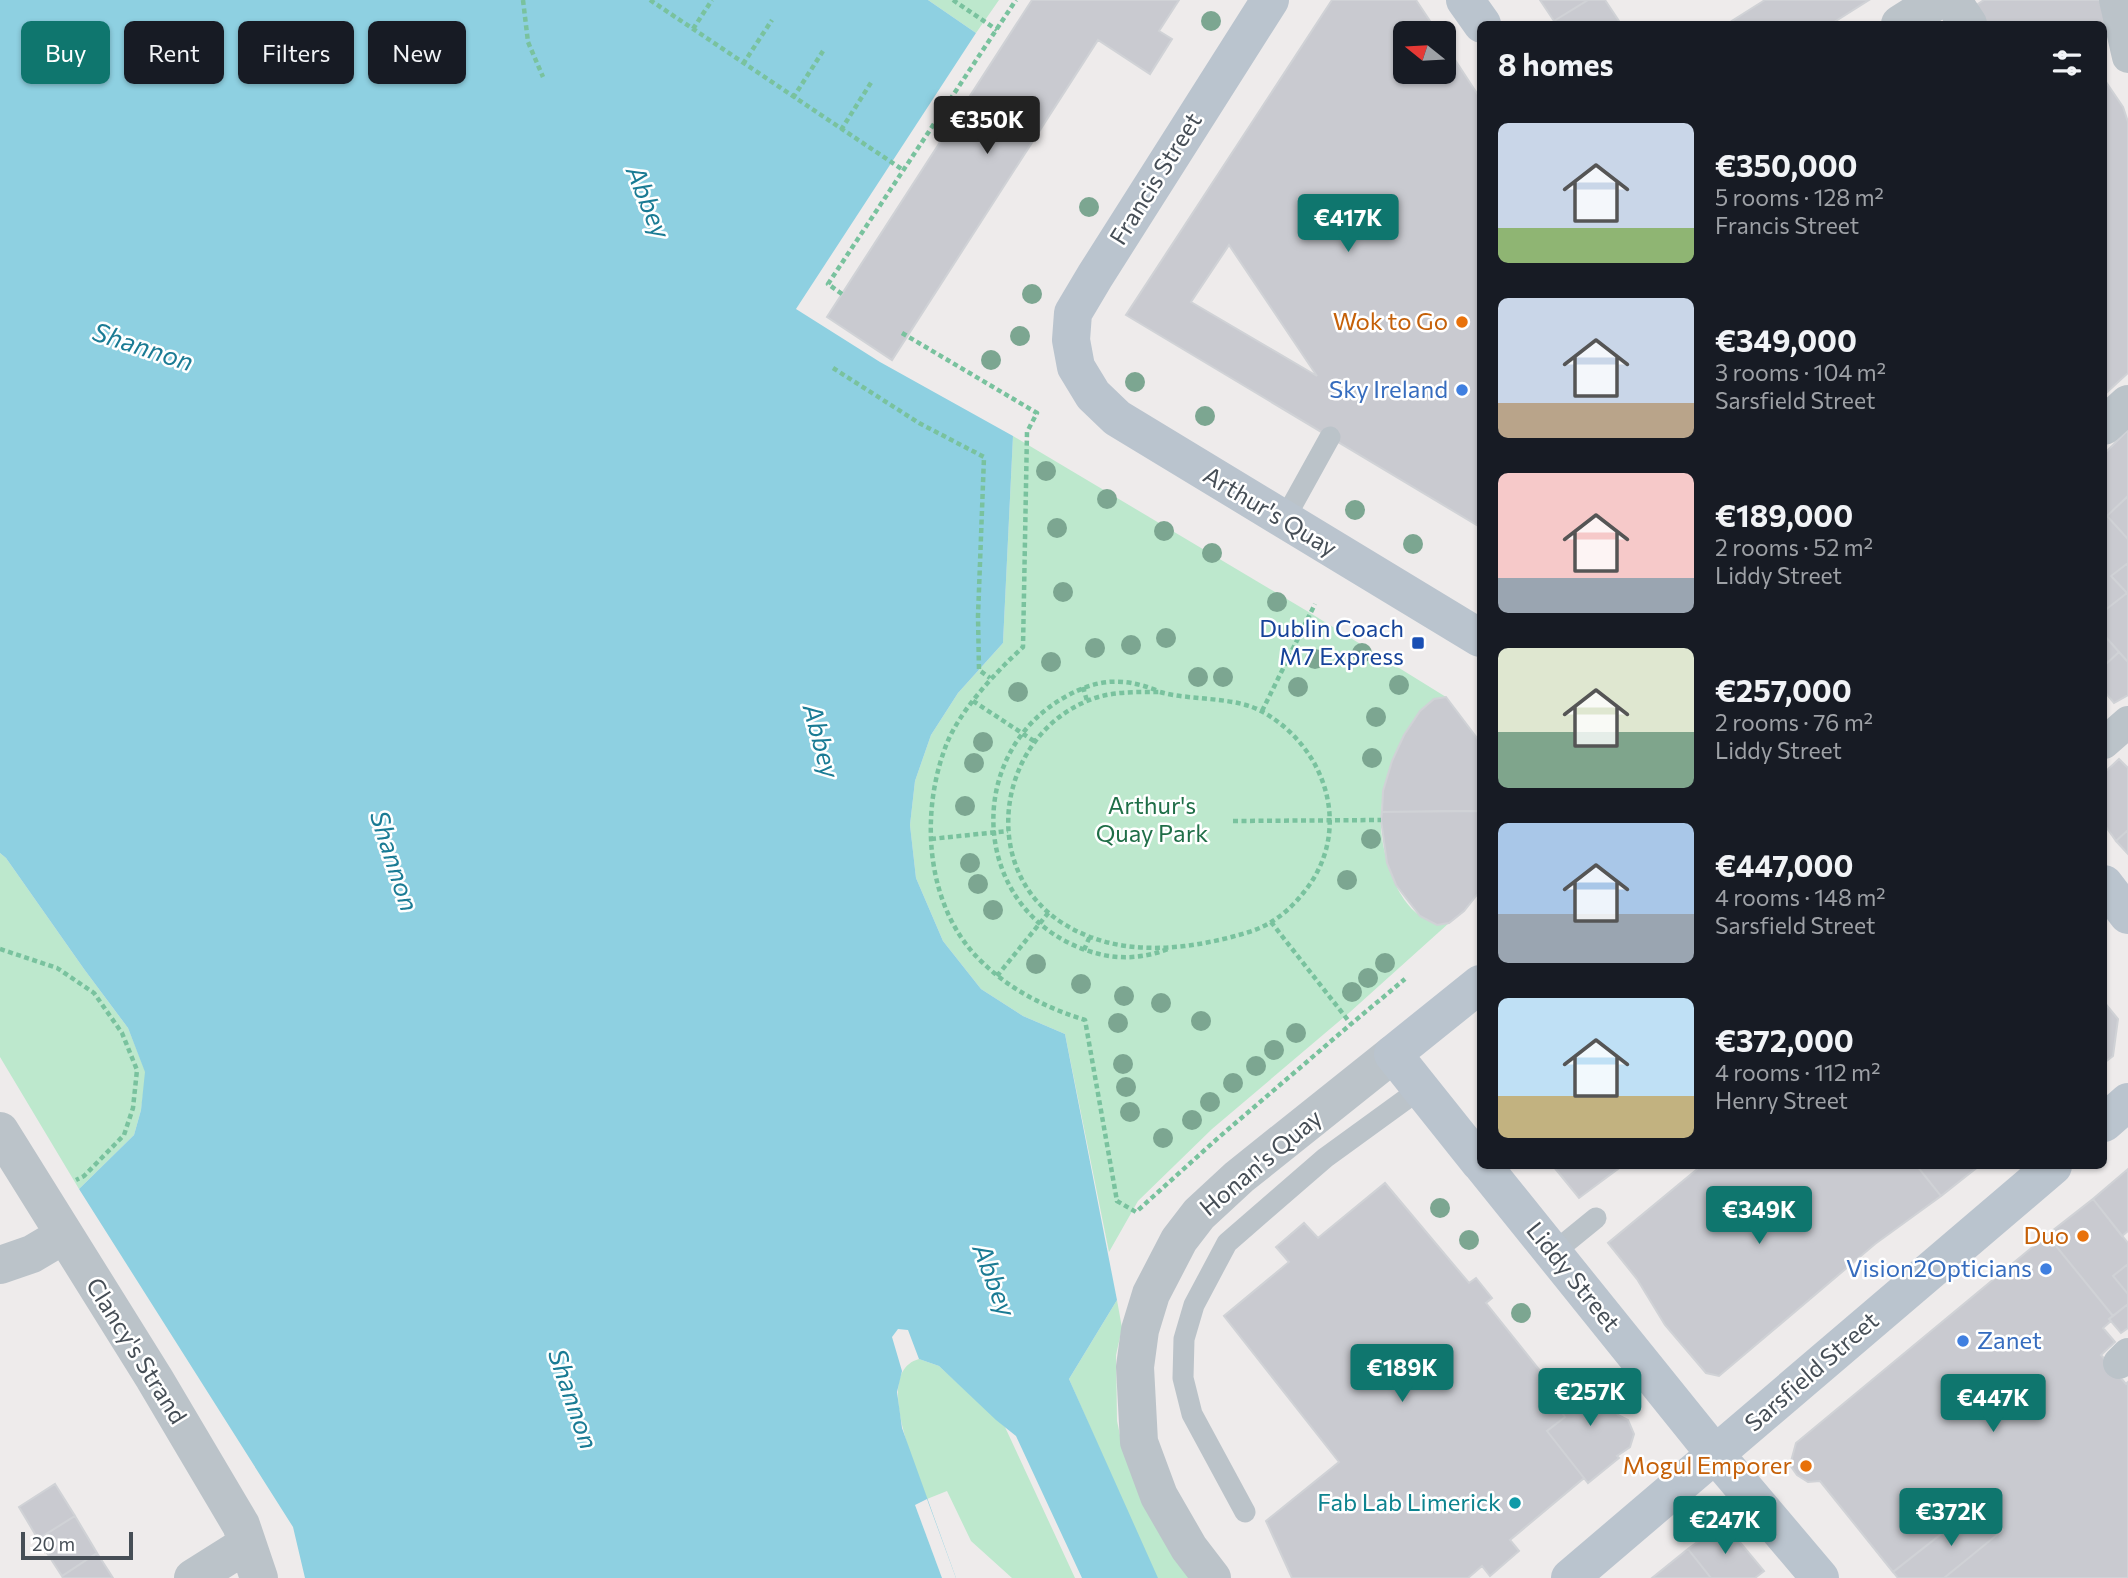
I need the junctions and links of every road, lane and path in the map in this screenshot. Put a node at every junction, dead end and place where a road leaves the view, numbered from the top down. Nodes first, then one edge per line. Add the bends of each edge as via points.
1 (523, 0) edge
2 (650, 0) edge
3 (712, 0) edge
4 (953, 0) edge
5 (1016, 0) edge
6 (1270, 0) edge
7 (1465, 0) edge
8 (1938, 0) edge
9 (1952, 0) edge
10 (2115, 0) edge
11 (772, 20) dead end
12 (1480, 21) edge
13 (1905, 21) edge
14 (1966, 21) edge
15 (693, 29) junction
16 (997, 30) junction
17 (823, 51) dead end
18 (2128, 57) edge
19 (743, 64) junction
20 (543, 77) dead end
21 (872, 81) dead end
22 (793, 98) junction
23 (841, 130) junction
24 (903, 170) junction
25 (842, 294) dead end
26 (902, 333) dead end
27 (1076, 367) joint
28 (833, 368) dead end
29 (2128, 404) edge
30 (2107, 423) edge
31 (1330, 437) dead end
32 (1284, 520) junction
33 (1315, 604) dead end
34 (1477, 636) edge
35 (990, 678) junction
36 (1083, 687) junction
37 (1160, 692) junction
38 (973, 701) junction
39 (1087, 701) junction
40 (1262, 711) junction
41 (2128, 722) edge
42 (1022, 733) junction
43 (2107, 740) edge
44 (1034, 741) junction
45 (1330, 819) junction
46 (1381, 820) dead end
47 (1233, 821) dead end
48 (1008, 831) junction
49 (993, 832) junction
50 (930, 839) junction
51 (2107, 888) edge
52 (1049, 912) junction
53 (2128, 915) edge
54 (1271, 922) junction
55 (1039, 924) junction
56 (1090, 936) junction
57 (1174, 947) junction
58 (0, 949) edge
59 (1084, 950) junction
60 (997, 975) junction
61 (1405, 979) dead end
62 (1477, 986) edge
63 (1351, 1024) junction
64 (1393, 1054) junction
65 (1420, 1089) junction
66 (2128, 1102) edge
67 (2107, 1120) edge
68 (0, 1131) edge
69 (1477, 1158) edge
70 (1486, 1169) edge
71 (2049, 1169) edge
72 (40, 1197) junction
73 (1596, 1218) dead end
74 (64, 1236) junction
75 (1553, 1253) junction
76 (0, 1265) edge
77 (1716, 1454) junction
78 (1245, 1512) dead end
79 (253, 1561) edge
80 (192, 1578) edge
81 (1212, 1578) edge
82 (1570, 1578) edge
83 (1820, 1578) edge

1 - 20 path via 528,43
2 - 15 path
3 - 15 path
4 - 16 path
5 - 16 path
6 - 27 main road, Francis Street via 1073,313
7 - 12 main road
8 - 13 street
9 - 14 street
10 - 18 street
11 - 19 path
15 - 19 path
16 - 24 path
17 - 22 path
19 - 22 path
21 - 23 path
22 - 23 path
23 - 24 path
24 - 25 path via 828,284
26 - 35 path via 1037,412 1027,432 1023,647
27 - 32 main road, Arthur's Quay via 1093,395 1117,418
28 - 35 path via 919,423 984,457 979,670
29 - 30 street
31 - 32 lane
32 - 34 main road, Arthur's Quay
33 - 40 path
35 - 38 path
36 - 37 path via 1110,680
36 - 39 path
36 - 42 path via 1048,706
37 - 39 path via 1116,693
37 - 40 path
38 - 42 path
38 - 50 path via 948,741 933,785
39 - 44 path via 1057,718
40 - 45 path via 1290,730 1309,751 1329,802
41 - 43 street
42 - 44 path
42 - 49 path via 1007,756 998,783
44 - 48 path via 1013,783
45 - 46 path
45 - 47 path
45 - 54 path via 1327,850 1313,882 1293,906
48 - 49 path
48 - 52 path via 1021,875
49 - 50 path
49 - 55 path via 1001,868 1027,913
50 - 60 path via 945,906 980,961
51 - 53 main road
52 - 55 path
52 - 56 path
54 - 57 path via 1252,931
54 - 63 path
55 - 59 path
55 - 60 path
56 - 57 path via 1144,949
56 - 59 path
57 - 59 path via 1150,956 1114,959
58 - 72 path via 57,968 94,993 122,1033 136,1070 133,1108 124,1135 84,1176
60 - 63 path via 1036,1001 1085,1020 1118,1201 1136,1212
61 - 63 path
62 - 64 main road, Honan's Quay
64 - 65 main road, Liddy Street
64 - 81 street, Honan's Quay via 1199,1214 1179,1240 1151,1294 1135,1367 1139,1442 1159,1496
65 - 69 main road, Liddy Street
65 - 78 lane via 1325,1158 1227,1243 1194,1305 1184,1339 1183,1378 1192,1415
66 - 67 main road
68 - 72 street, Clancy's Strand
70 - 75 main road, Liddy Street
71 - 77 main road, Sarsfield Street
72 - 74 street, Clancy's Strand
73 - 75 lane
74 - 76 street
74 - 79 street, Clancy's Strand via 241,1525
75 - 77 main road, Liddy Street
77 - 82 main road, Sarsfield Street
77 - 83 main road, Liddy Street
79 - 80 street

